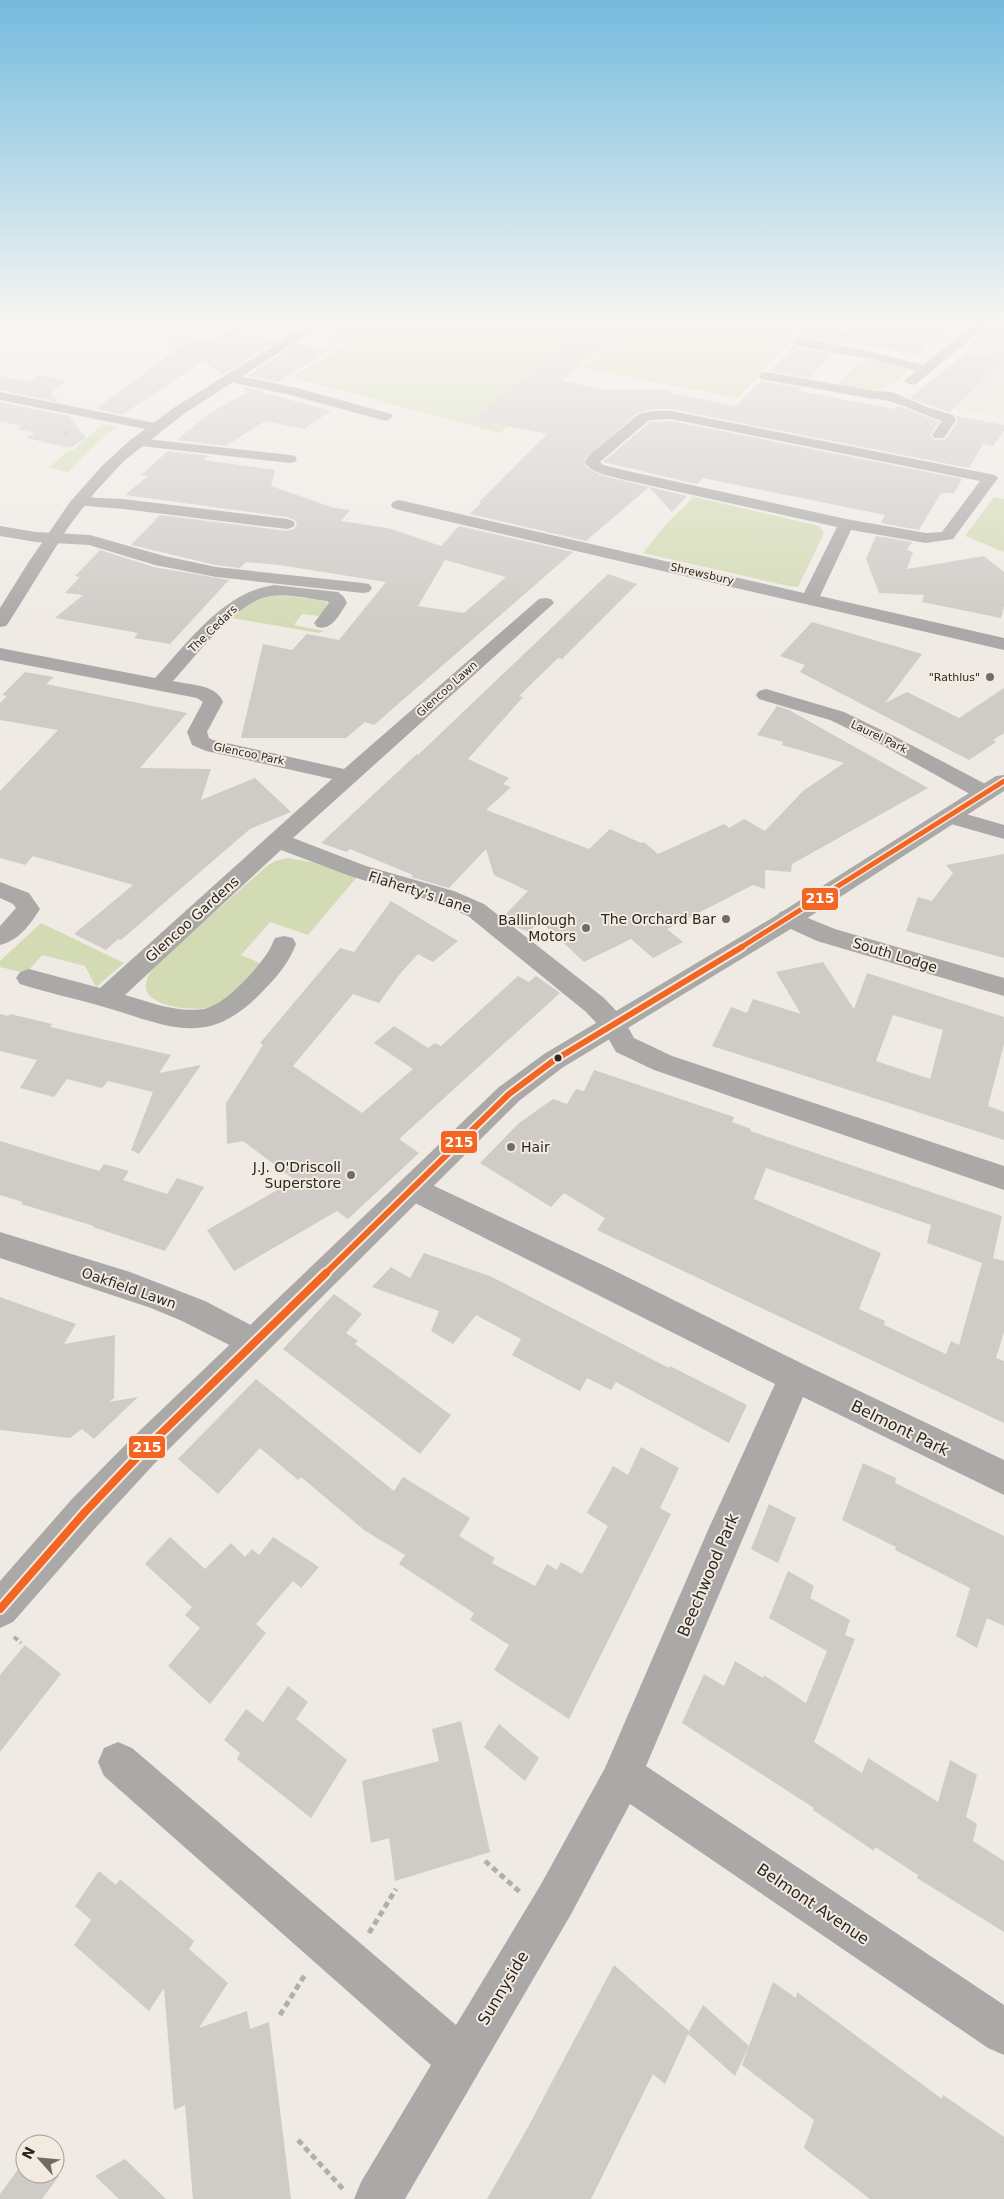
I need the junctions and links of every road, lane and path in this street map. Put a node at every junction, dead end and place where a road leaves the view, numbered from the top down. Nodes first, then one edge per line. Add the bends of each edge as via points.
1 (134, 424) edge
2 (162, 424) edge
3 (636, 424) edge
4 (715, 424) edge
5 (946, 424) edge
6 (155, 428) junction
7 (939, 434) dead end
8 (137, 442) junction
9 (290, 459) dead end
10 (999, 465) dead end
11 (990, 478) junction
12 (80, 502) junction
13 (400, 505) dead end
14 (287, 524) dead end
15 (846, 524) junction
16 (0, 531) edge
17 (52, 538) junction
18 (363, 588) dead end
19 (810, 598) junction
20 (545, 603) dead end
21 (0, 622) edge
22 (323, 623) dead end
23 (1004, 644) edge
24 (0, 654) edge
25 (160, 684) junction
26 (766, 695) dead end
27 (348, 776) junction
28 (1004, 781) edge
29 (985, 794) junction
30 (952, 817) junction
31 (1004, 832) edge
32 (279, 841) junction
33 (0, 890) edge
34 (788, 918) junction
35 (0, 937) edge
36 (284, 944) dead end
37 (29, 978) dead end
38 (1004, 987) edge
39 (105, 998) junction
40 (614, 1025) junction
41 (1004, 1178) edge
42 (413, 1188) junction
43 (0, 1245) edge
44 (253, 1342) junction
45 (795, 1377) junction
46 (1004, 1478) edge
47 (0, 1609) edge
48 (118, 1762) dead end
49 (623, 1775) junction
50 (485, 1861) dead end
51 (396, 1889) dead end
52 (522, 1894) dead end
53 (368, 1935) dead end
54 (310, 1966) dead end
55 (280, 2015) dead end
56 (1004, 2032) edge
57 (460, 2059) junction
58 (298, 2140) dead end
59 (360, 2194) edge

1 - 6 street
2 - 6 main road
3 - 15 street via 597,456 592,462 598,468
4 - 11 street
5 - 7 street
6 - 8 main road
8 - 9 street
8 - 12 main road via 106,470
10 - 11 street
11 - 15 street via 947,536 928,538
12 - 14 street via 123,504
12 - 17 main road
13 - 19 street, Shrewsbury
15 - 19 street
16 - 17 street
17 - 18 street via 90,540 161,561 216,572
17 - 21 main road
19 - 23 street, Shrewsbury
20 - 27 street, Glencoo Lawn
22 - 25 street, The Cedars via 338,604 332,596 282,590 261,592 241,602 221,618
24 - 25 street, Glencoo Park
25 - 27 street, Glencoo Park via 210,697 213,702 211,709 196,735 206,745
26 - 29 street, Laurel Park via 837,716
27 - 32 street
28 - 29 street
29 - 30 street
30 - 31 street
30 - 34 street
32 - 39 street, Glencoo Gardens
32 - 40 street, Flaherty's Lane via 476,910 575,988
33 - 35 street via 22,897 28,909 11,930
34 - 38 street, South Lodge via 826,935
34 - 40 street
36 - 39 street via 281,954 256,983 234,1005 216,1015 186,1019
37 - 39 street
40 - 41 street, Flaherty's Lane via 625,1045 663,1063
40 - 42 street via 553,1061 509,1094
42 - 44 street
42 - 45 street, Belmont Park
43 - 44 street, Oakfield Lawn via 161,1297 237,1331
44 - 47 street via 85,1512
45 - 46 street, Belmont Park
45 - 49 street, Beechwood Park
48 - 57 street
49 - 56 street, Belmont Avenue
49 - 57 street, Sunnyside via 555,1901
50 - 52 path
51 - 53 path
54 - 55 path
57 - 59 street, Sunnyside
58 - 59 path

